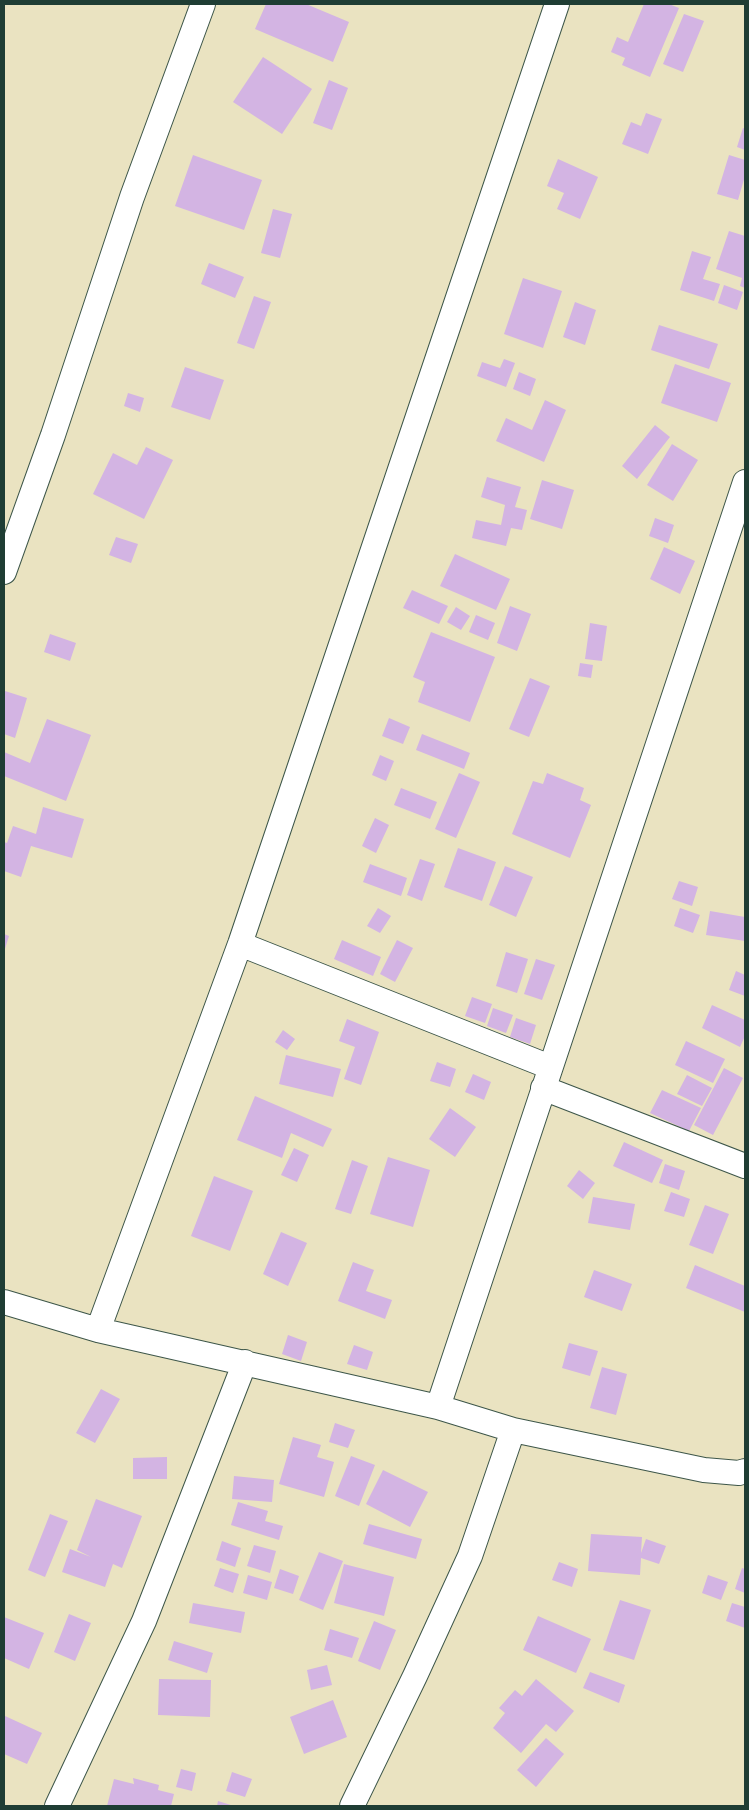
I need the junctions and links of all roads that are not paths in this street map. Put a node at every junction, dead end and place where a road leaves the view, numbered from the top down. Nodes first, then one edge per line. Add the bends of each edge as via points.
1 (204, 4) edge
2 (557, 4) edge
3 (745, 482) edge
4 (4, 572) edge
5 (240, 944) junction
6 (547, 1077) junction
7 (745, 1166) edge
8 (4, 1302) edge
9 (98, 1330) junction
10 (245, 1362) junction
11 (438, 1408) junction
12 (512, 1430) junction
13 (745, 1471) edge
14 (57, 1806) edge
15 (352, 1806) edge

1 - 4 street via 132,197
2 - 5 street
3 - 6 street
5 - 6 street
5 - 9 street
6 - 7 street
6 - 11 street
8 - 9 street
9 - 10 street
10 - 11 street
10 - 14 street via 144,1621
11 - 12 street
12 - 13 street via 704,1470
12 - 15 street via 470,1556

